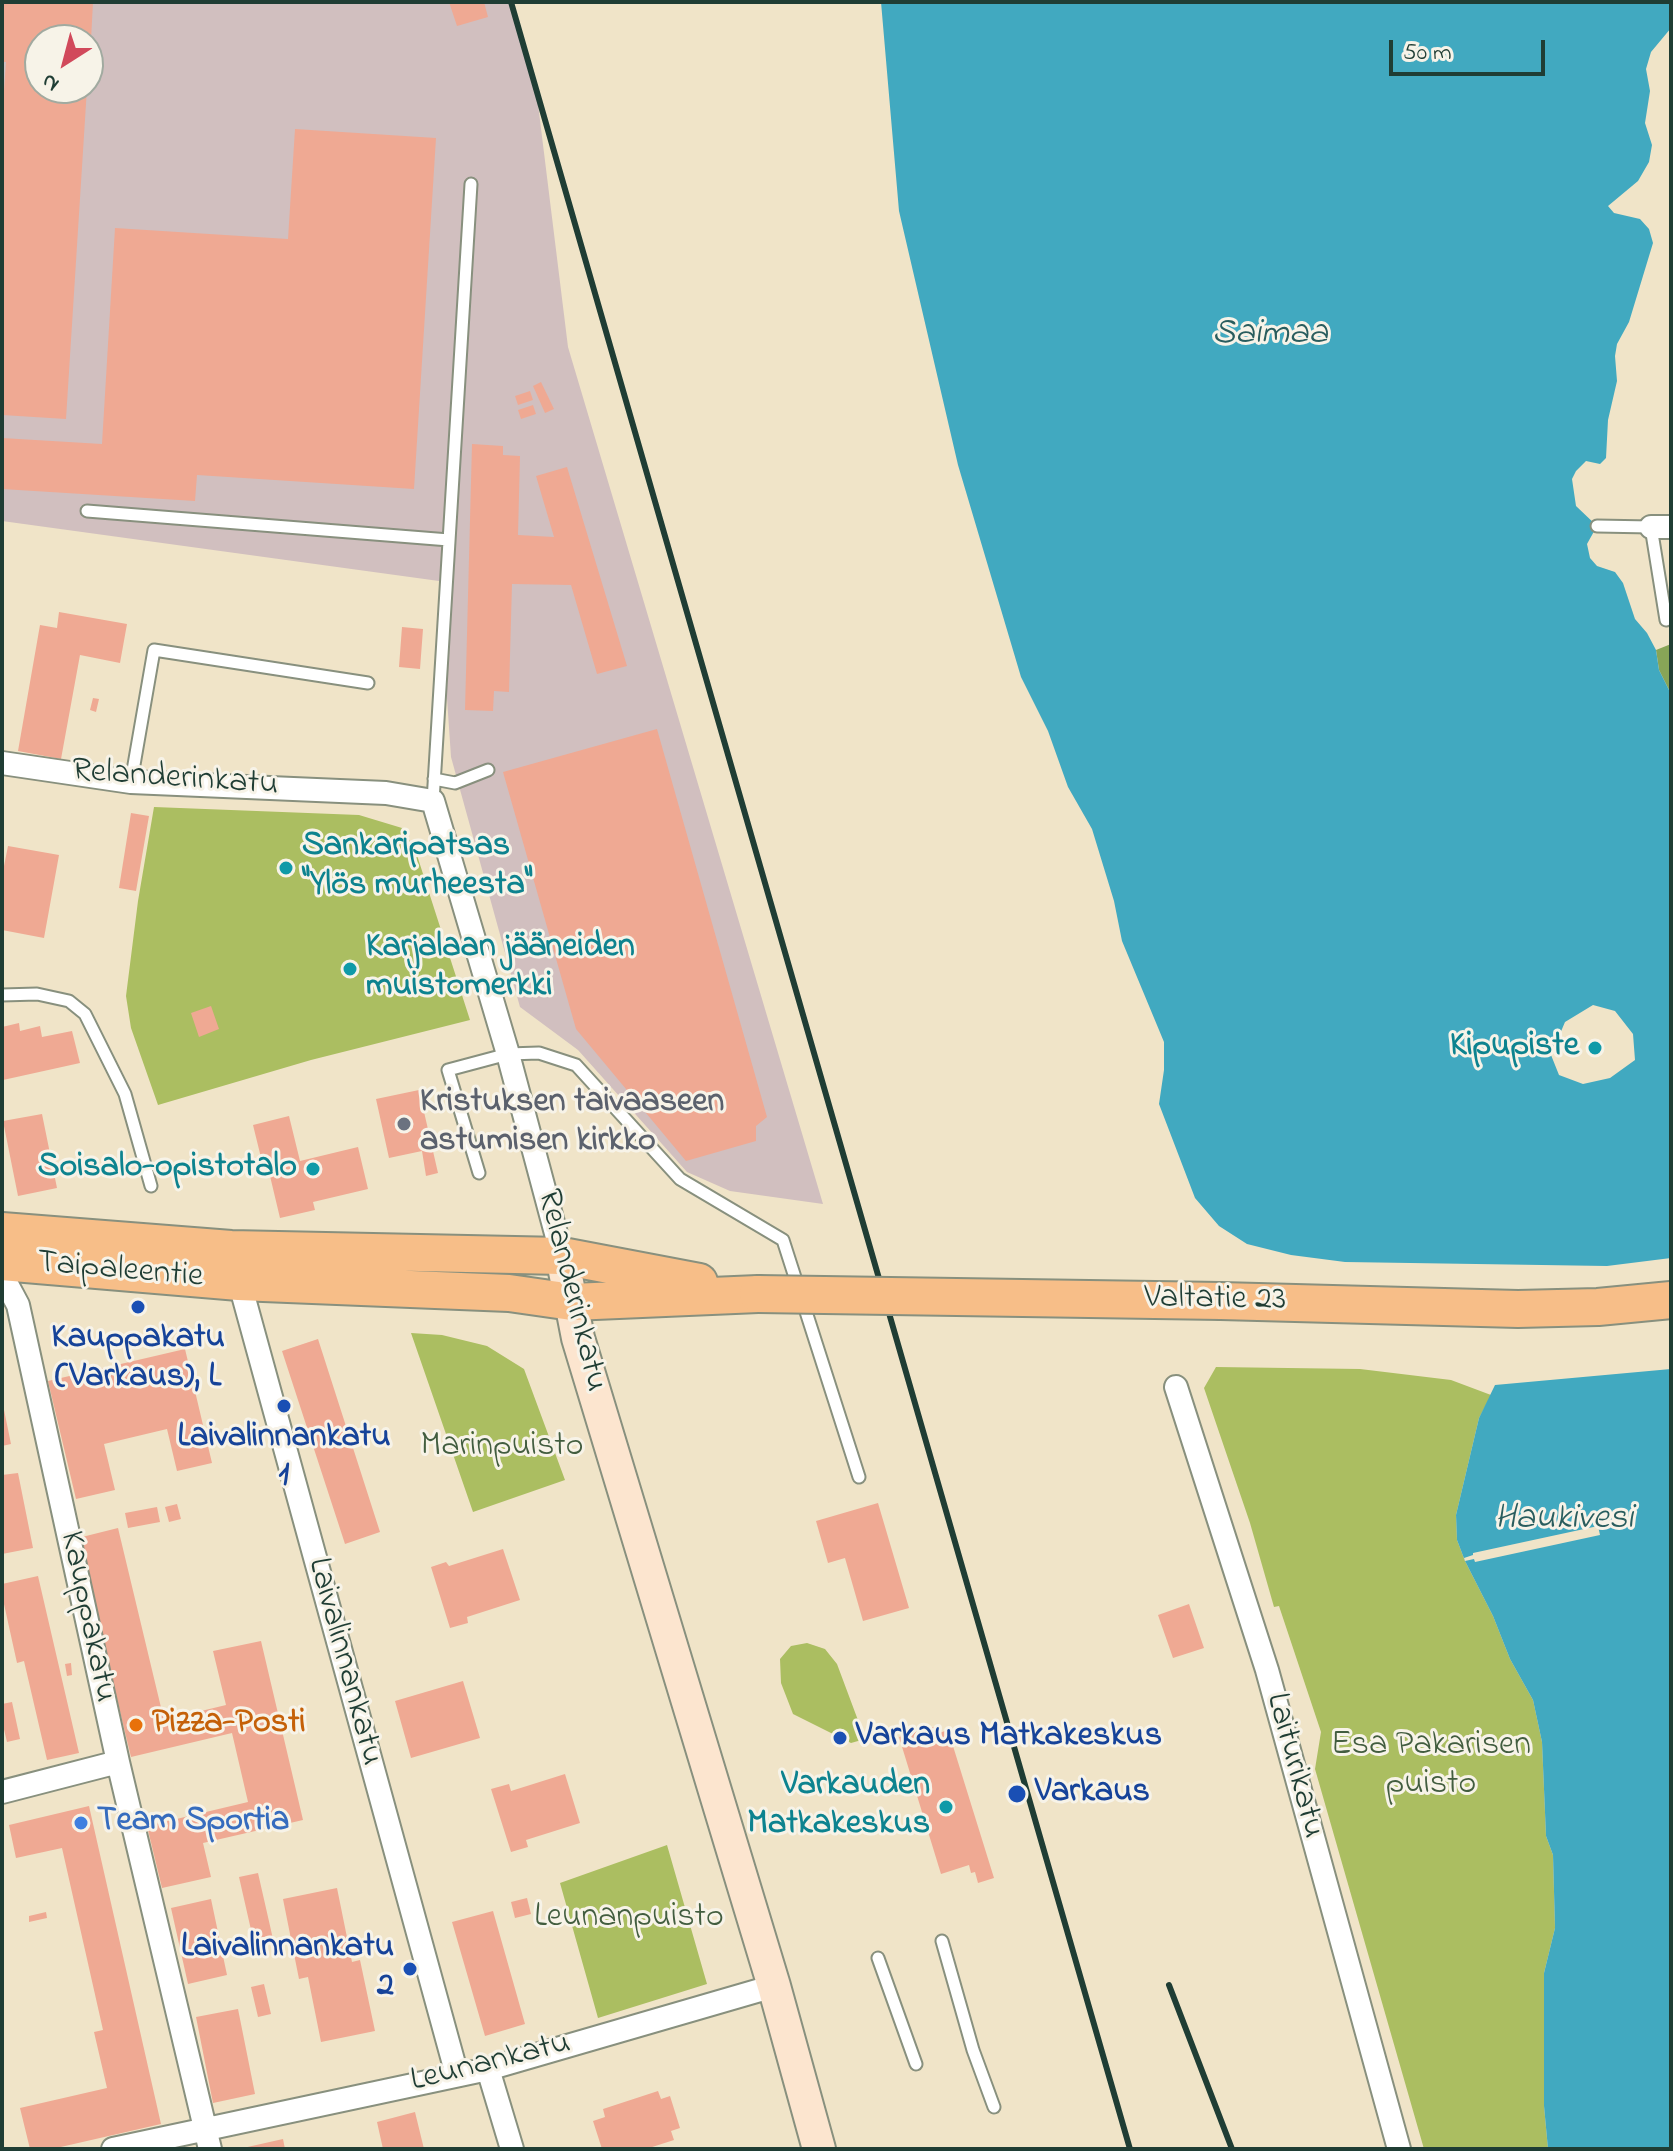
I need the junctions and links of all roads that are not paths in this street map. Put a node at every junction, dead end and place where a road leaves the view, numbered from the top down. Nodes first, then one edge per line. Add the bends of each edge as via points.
1 (471, 184) dead end
2 (87, 511) dead end
3 (1597, 526) dead end
4 (1661, 527) edge
5 (449, 540) junction
6 (1666, 620) dead end
7 (368, 683) dead end
8 (2, 763) edge
9 (488, 770) dead end
10 (131, 782) junction
11 (434, 790) junction
12 (2, 995) edge
13 (508, 1054) junction
14 (479, 1173) dead end
15 (151, 1186) dead end
16 (2, 1231) edge
17 (562, 1256) junction
18 (2, 1262) edge
19 (235, 1265) junction
20 (2, 1275) edge
21 (748, 1293) junction
22 (1671, 1300) edge
23 (572, 1302) junction
24 (12, 1330) edge
25 (1176, 1387) dead end
26 (859, 1477) dead end
27 (118, 1762) junction
28 (2, 1792) edge
29 (942, 1941) dead end
30 (878, 1958) dead end
31 (774, 1986) junction
32 (916, 2064) dead end
33 (488, 2069) junction
34 (457, 2075) junction
35 (994, 2107) dead end
36 (208, 2139) edge
37 (113, 2149) edge
38 (512, 2149) edge
39 (819, 2149) edge
40 (1399, 2149) edge

1 - 5 lane
2 - 5 lane
3 - 4 lane
4 - 6 lane
5 - 11 lane
7 - 10 lane via 154,650
8 - 10 street, Relanderinkatu
9 - 11 lane
10 - 11 street, Relanderinkatu via 386,793
11 - 13 street, Relanderinkatu
12 - 15 lane via 37,994 69,1001 85,1014 125,1094
13 - 14 lane via 448,1070
13 - 17 street, Relanderinkatu
13 - 26 lane via 539,1053 576,1065 680,1179 783,1240
16 - 19 highway, Taipaleentie
17 - 19 highway, Valtatie 23
17 - 21 highway, Valtatie 23
17 - 23 main road, Relanderinkatu
18 - 19 highway, Taipaleentie
19 - 23 highway, Valtatie 23
19 - 34 street, Laivalinnankatu
20 - 24 street, Kauppakatu via 18,1305
21 - 22 highway, Valtatie 23, bridge via 1518,1309
21 - 23 highway, Valtatie 23
23 - 31 main road, Relanderinkatu via 578,1338
24 - 27 street, Kauppakatu
25 - 40 street, Laiturikatu via 1267,1670
27 - 28 street
27 - 36 street, Kauppakatu
29 - 35 lane
30 - 32 lane
31 - 33 street, Leunankatu
31 - 39 main road, Relanderinkatu
33 - 34 street, Leunankatu
33 - 38 street
34 - 36 street, Leunankatu
36 - 37 street, Leunankatu

